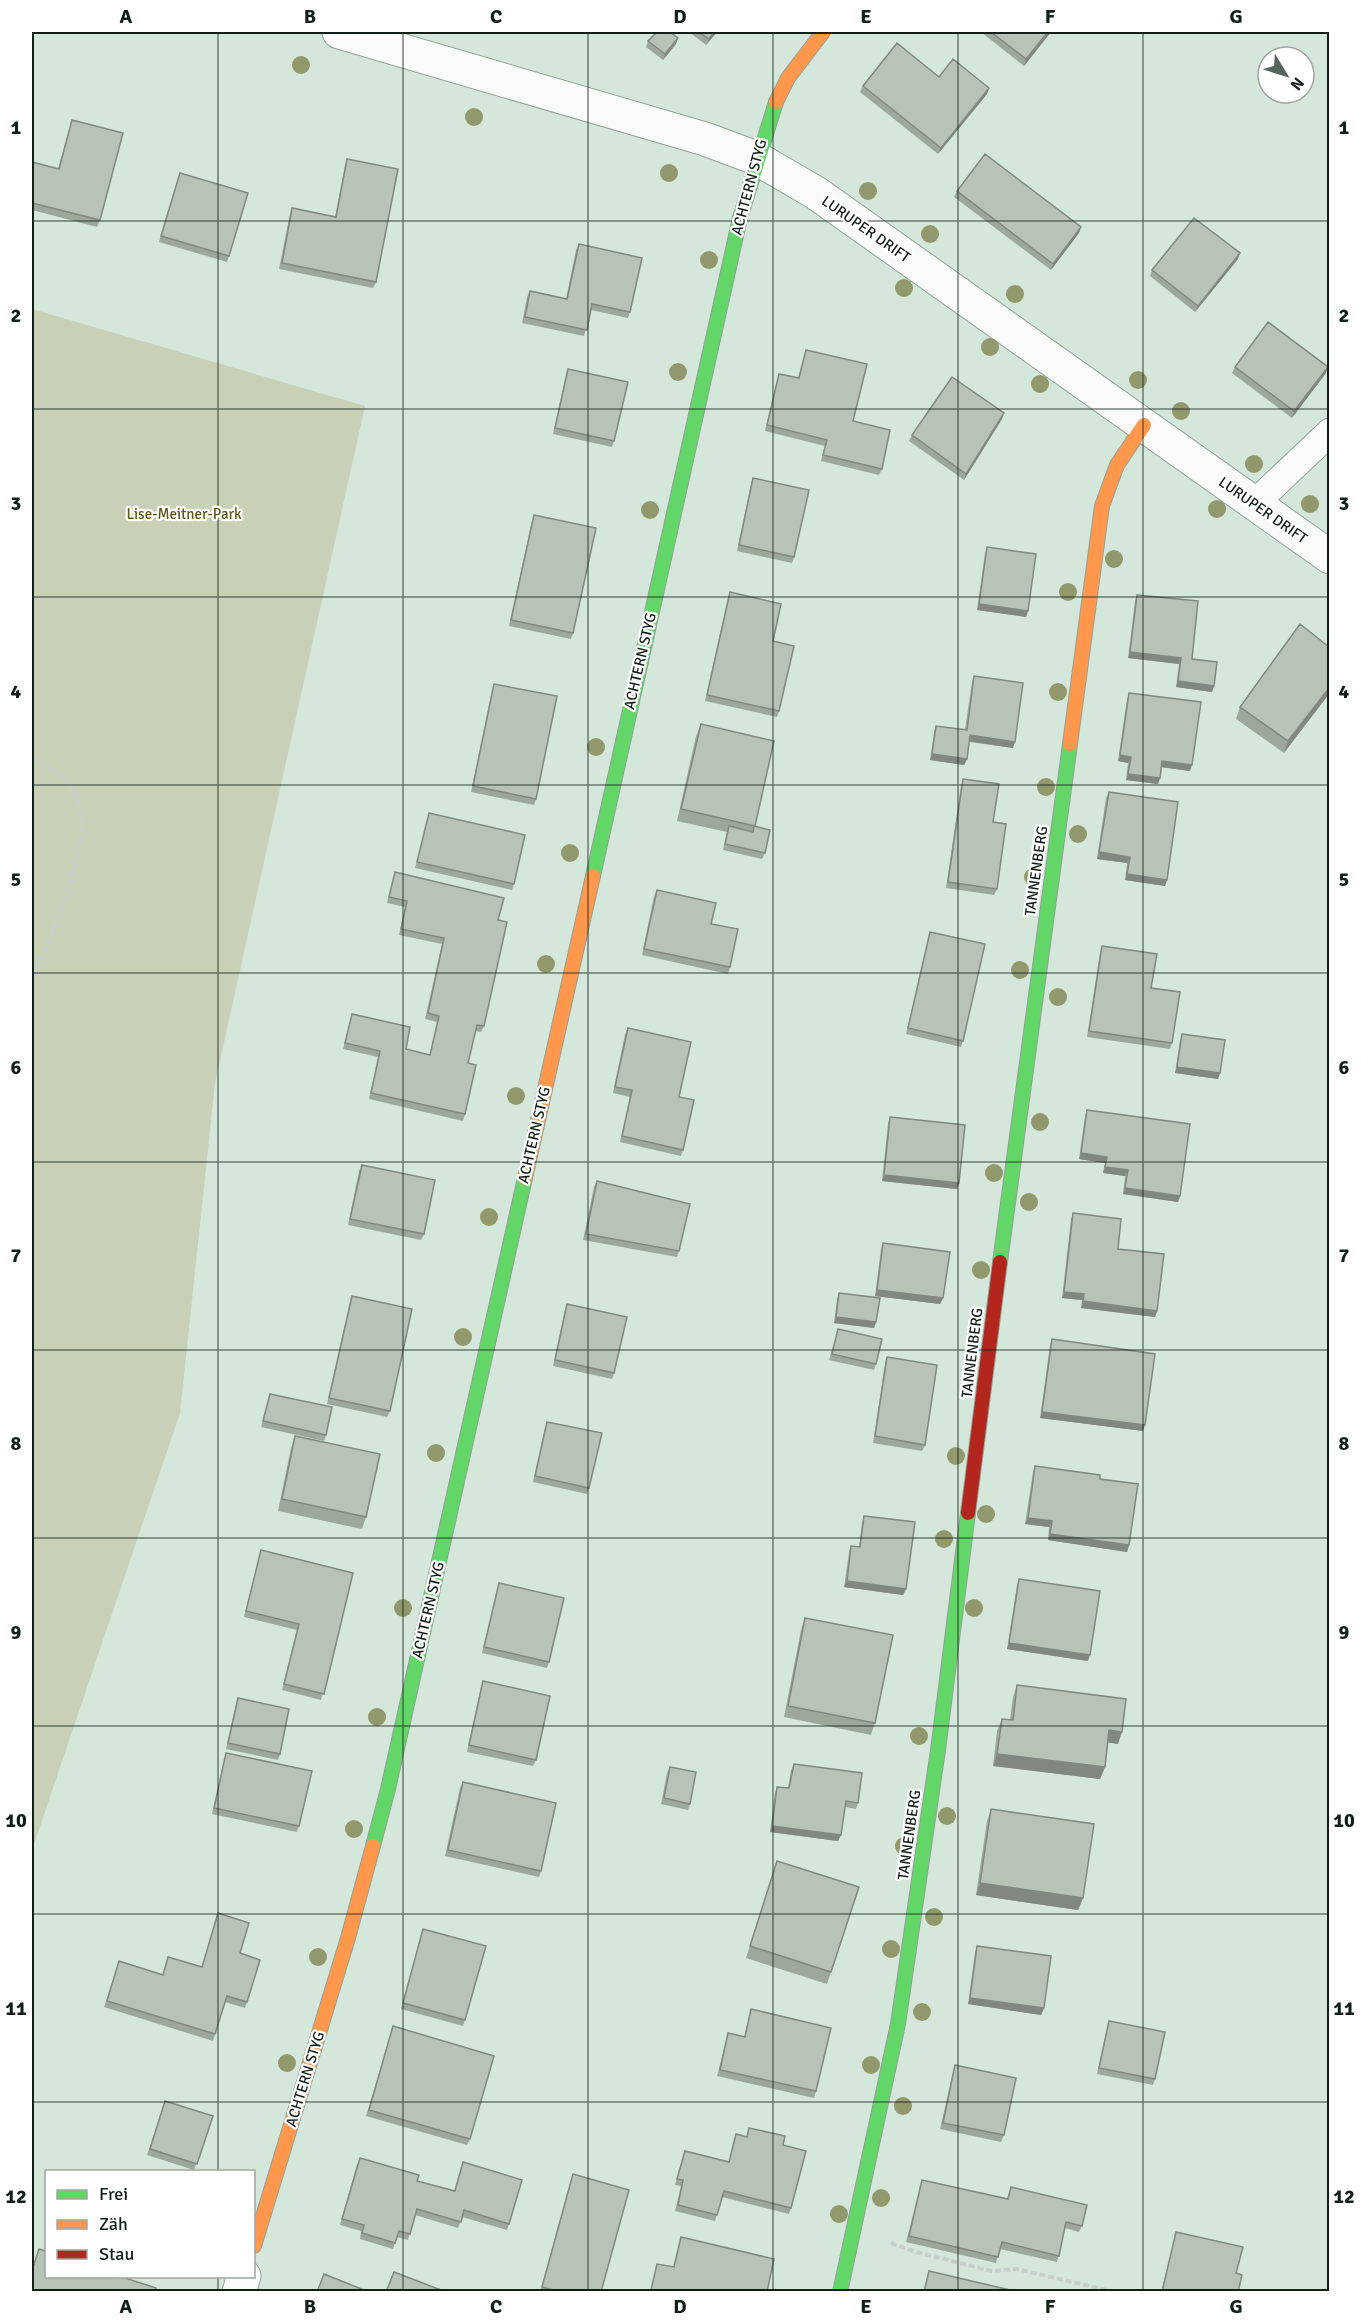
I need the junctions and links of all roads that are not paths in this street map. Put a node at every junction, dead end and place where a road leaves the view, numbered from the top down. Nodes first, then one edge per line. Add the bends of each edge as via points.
1 (339, 32) edge
2 (823, 32) edge
3 (417, 42) edge
4 (756, 159) junction
5 (1144, 425) junction
6 (1329, 432) edge
7 (1254, 504) junction
8 (1329, 557) edge
9 (255, 2244) edge
10 (840, 2292) edge

1 - 3 street, LURUPER DRIFT
2 - 4 street, ACHTERN STYG via 788,78
3 - 4 street, LURUPER DRIFT
4 - 5 street, LURUPER DRIFT via 816,193
4 - 9 street, ACHTERN STYG via 388,1789 348,1938
5 - 7 street, LURUPER DRIFT
5 - 10 street, TANNENBERG via 1117,465 1102,506 938,1750 898,2024
6 - 7 lane
7 - 8 street, LURUPER DRIFT

